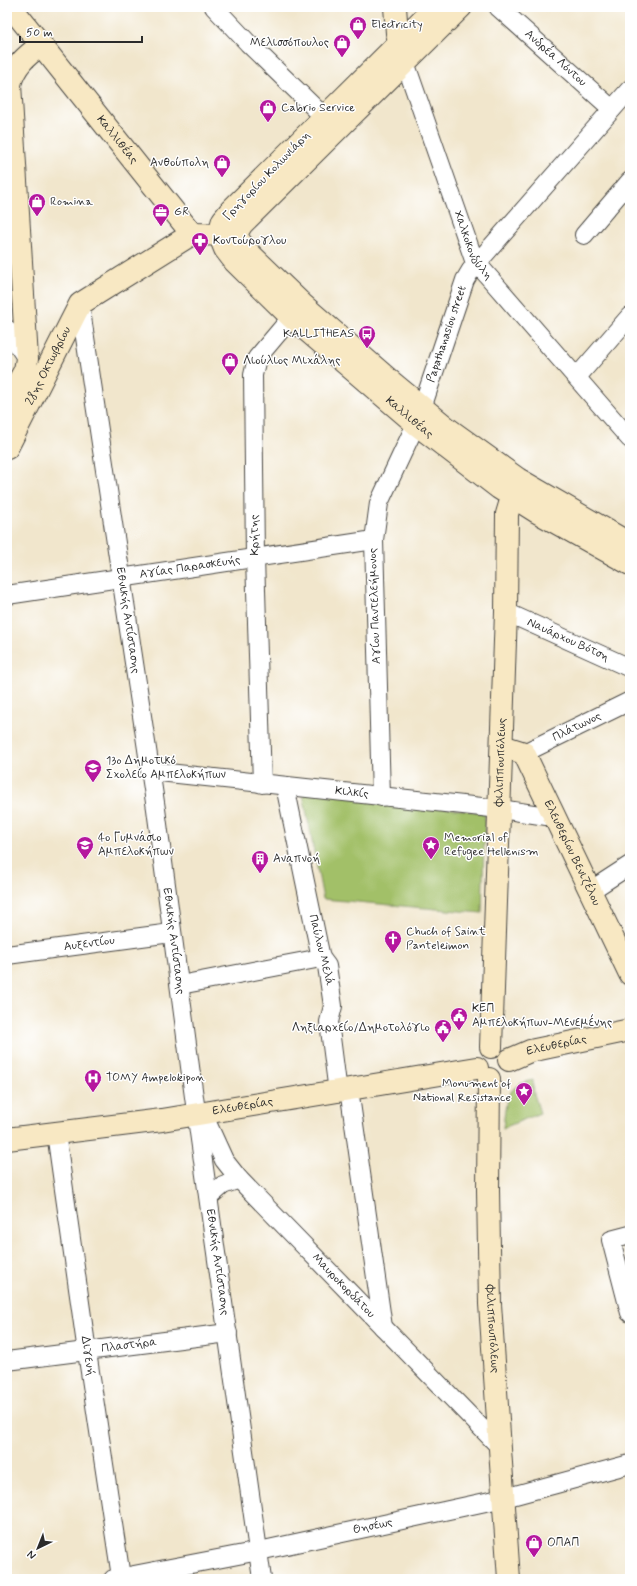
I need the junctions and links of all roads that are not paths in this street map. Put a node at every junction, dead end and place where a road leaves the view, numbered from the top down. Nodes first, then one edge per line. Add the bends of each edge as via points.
1 (11, 7) edge
2 (214, 7) edge
3 (395, 7) edge
4 (435, 7) edge
5 (461, 7) edge
6 (498, 7) edge
7 (41, 45) junction
8 (402, 52) junction
9 (630, 89) edge
10 (9, 92) edge
11 (612, 109) junction
12 (324, 118) junction
13 (630, 181) edge
14 (192, 234) junction
15 (228, 235) junction
16 (584, 235) dead end
17 (477, 264) junction
18 (80, 304) junction
19 (297, 310) junction
20 (630, 316) edge
21 (7, 329) edge
22 (27, 359) junction
23 (577, 377) junction
24 (7, 403) edge
25 (419, 416) junction
26 (630, 440) edge
27 (7, 448) edge
28 (515, 488) junction
29 (374, 540) junction
30 (630, 544) edge
31 (255, 558) junction
32 (630, 564) edge
33 (122, 578) junction
34 (7, 595) edge
35 (506, 612) junction
36 (630, 668) edge
37 (630, 701) edge
38 (502, 746) junction
39 (524, 753) junction
40 (150, 771) junction
41 (262, 784) junction
42 (285, 786) junction
43 (381, 796) junction
44 (500, 809) junction
45 (554, 817) junction
46 (630, 865) edge
47 (590, 891) junction
48 (171, 933) junction
49 (7, 955) edge
50 (321, 958) junction
51 (629, 970) edge
52 (180, 985) junction
53 (630, 1030) edge
54 (491, 1047) junction
55 (509, 1060) junction
56 (483, 1073) junction
57 (344, 1090) junction
58 (200, 1115) junction
59 (56, 1133) junction
60 (7, 1139) edge
61 (238, 1179) junction
62 (209, 1197) junction
63 (630, 1235) edge
64 (630, 1313) edge
65 (383, 1327) junction
66 (228, 1333) junction
67 (87, 1352) junction
68 (7, 1361) edge
69 (499, 1446) junction
70 (630, 1464) edge
71 (504, 1498) junction
72 (259, 1550) junction
73 (117, 1578) edge
74 (262, 1579) edge
75 (509, 1579) edge

1 - 7 main road, Καλλιθέας
2 - 12 street
3 - 8 main road, Χαλκοκονδύλη
4 - 8 main road, Γρηγορίου Κολωνιάρη
5 - 8 main road, Γρηγορίου Κολωνιάρη
6 - 11 street, Ανδρέα Λόντου
7 - 10 main road via 16,68
7 - 14 main road, Καλλιθέας
8 - 12 main road, Γρηγορίου Κολωνιάρη
8 - 15 main road, Γρηγορίου Κολωνιάρη via 242,224
8 - 17 street, Χαλκοκονδύλη
9 - 11 street, Papathanasiou street
10 - 22 main road
11 - 17 street, Papathanasiou street
12 - 15 main road, Γρηγορίου Κολωνιάρη via 231,210 221,223
13 - 16 street
14 - 15 main road, Γρηγορίου Κολωνιάρη
14 - 18 main road
15 - 19 main road, Καλλιθέας via 222,243 232,258
17 - 23 street, Χαλκοκονδύλη
17 - 25 street, Papathanasiou street via 463,283
18 - 27 main road, 28ης Οκτωβρίου
18 - 33 street, Εθνικής Αντίστασης
19 - 25 main road, Καλλιθέας
19 - 31 street, Κρήτης via 257,358 253,369
20 - 23 street
21 - 22 street
22 - 24 main road, 28ης Οκτωβρίου via 25,370
23 - 26 street, Χαλκοκονδύλη
25 - 28 main road, Καλλιθέας via 457,456
25 - 29 street, Αγίου Παντελεήμονος via 379,503
28 - 30 main road, Καλλιθέας
28 - 32 main road, Καλλιθέας via 561,526
28 - 35 main road, Φιλιππουπόλεως via 507,514
29 - 31 street, Αγίας Παρασκευής
29 - 43 street, Αγίου Παντελεήμονος
31 - 33 street, Αγίας Παρασκευής
31 - 41 street, Κρήτης
33 - 34 street, Αγίας Παρασκευής
33 - 40 street, Εθνικής Αντίστασης
35 - 36 street, Ναυάρχου Βότση
35 - 38 main road, Φιλιππουπόλεως
37 - 39 street, Πλάτωνος
38 - 39 main road
38 - 44 main road, Φιλιππουπόλεως
39 - 45 main road, Ελευθερίου Βενιζέλου
40 - 41 street, Κιλκίς
40 - 48 street, Εθνικής Αντίστασης
41 - 42 street, Κιλκίς
42 - 43 street, Κιλκίς
42 - 50 street, Παύλου Μελά
43 - 44 street, Κιλκίς
44 - 45 street, Κιλκίς
44 - 54 main road, Φιλιππουπόλεως
45 - 47 main road, Ελευθερίου Βενιζέλου
46 - 47 street
47 - 51 main road, Ελευθερίου Βενιζέλου
48 - 49 street, Αυξεντίου
48 - 52 street, Εθνικής Αντίστασης
50 - 52 street
50 - 57 street, Παύλου Μελά via 327,966 334,1006 329,1022
52 - 58 street, Εθνικής Αντίστασης
53 - 55 main road, Ελευθερίας via 530,1051
54 - 55 main road via 504,1052
54 - 56 main road via 479,1054 476,1063
55 - 56 main road via 508,1069 502,1077 494,1080
56 - 57 main road, Ελευθερίας
56 - 69 main road, Φιλιππουπόλεως via 488,1241
57 - 58 main road, Ελευθερίας
57 - 65 street, Παύλου Μελά
58 - 59 main road, Ελευθερίας
58 - 61 street, Μαυροκορδάτου via 224,1160
58 - 62 street, Εθνικής Αντίστασης
59 - 60 main road, Ελευθερίας
59 - 67 street, Διγενή
61 - 62 street via 223,1185
61 - 65 street, Μαυροκορδάτου
62 - 66 street, Εθνικής Αντίστασης
63 - 64 street via 611,1240
65 - 69 street, Μαυροκορδάτου
66 - 67 street, Πλαστήρα
66 - 72 street, Εθνικής Αντίστασης
67 - 68 street, Πλαστήρα
67 - 73 street, Διγενή
69 - 71 main road, Φιλιππουπόλεως
70 - 71 street, Θησέως
71 - 72 street, Θησέως
71 - 75 main road, Φιλιππουπόλεως
72 - 73 street, Θησέως
72 - 74 street, Εθνικής Αντίστασης

